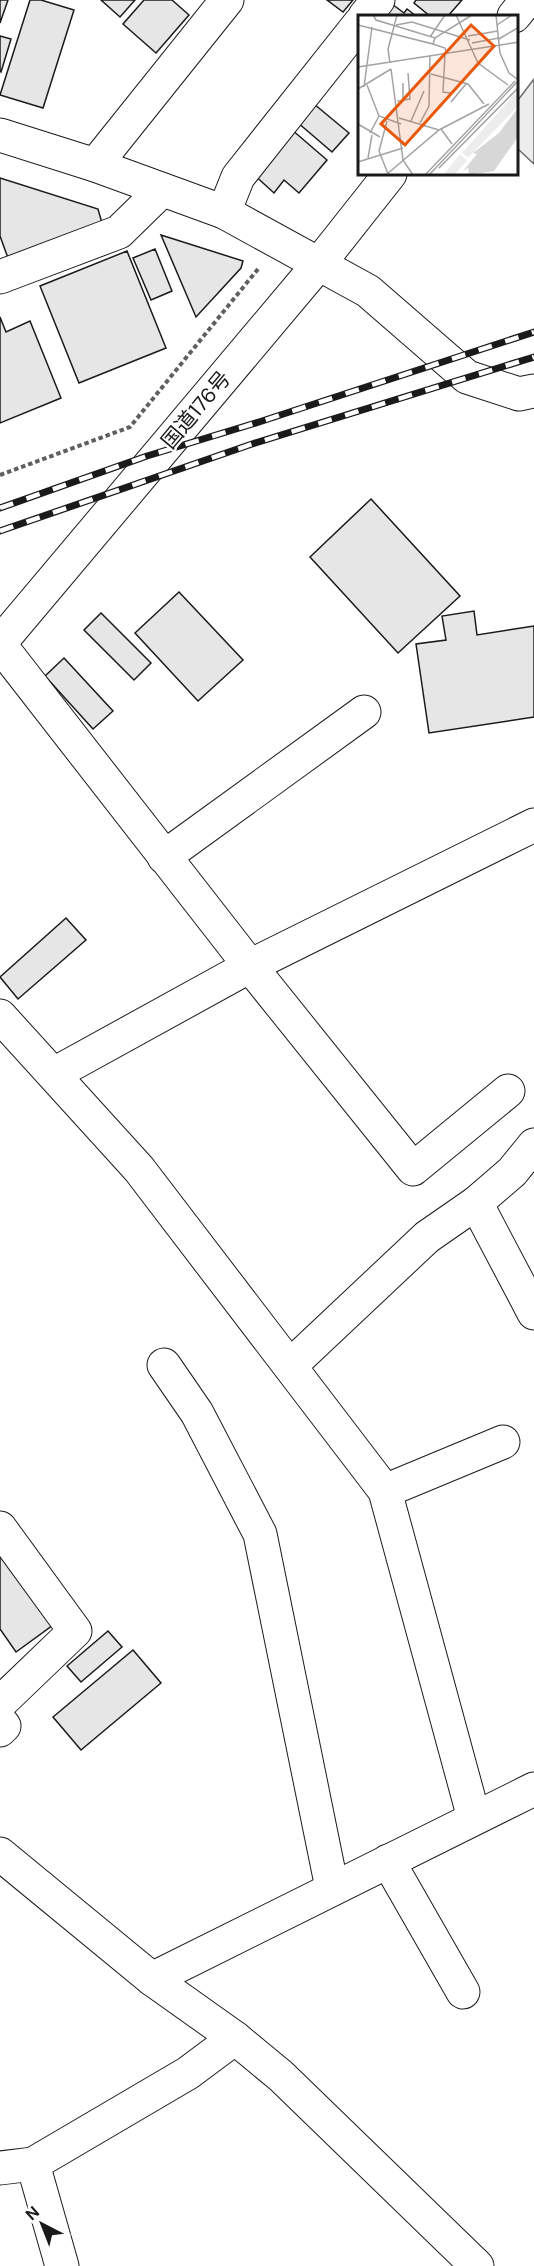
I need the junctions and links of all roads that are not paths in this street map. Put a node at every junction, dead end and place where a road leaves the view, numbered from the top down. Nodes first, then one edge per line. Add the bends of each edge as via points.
1 (227, 0) edge
2 (378, 0) edge
3 (526, 0) edge
4 (366, 15) edge
5 (515, 15) edge
6 (358, 26) edge
7 (0, 135) edge
8 (94, 165) junction
9 (388, 176) edge
10 (162, 190) junction
11 (224, 212) junction
12 (318, 265) junction
13 (0, 277) edge
14 (534, 391) edge
15 (4, 631) edge
16 (364, 712) dead end
17 (534, 825) edge
18 (164, 857) junction
19 (250, 966) junction
20 (0, 1017) edge
21 (54, 1074) junction
22 (508, 1091) dead end
23 (534, 1145) edge
24 (476, 1203) junction
25 (534, 1313) edge
26 (164, 1365) dead end
27 (290, 1366) junction
28 (502, 1442) dead end
29 (385, 1491) junction
30 (0, 1528) edge
31 (0, 1703) edge
32 (0, 1721) edge
33 (0, 1730) edge
34 (534, 1789) edge
35 (474, 1818) junction
36 (0, 1854) edge
37 (388, 1861) junction
38 (332, 1888) junction
39 (152, 1979) junction
40 (463, 1992) dead end
41 (235, 2038) junction
42 (33, 2164) junction
43 (0, 2168) edge
44 (63, 2266) edge
45 (477, 2266) edge

1 - 8 main road
2 - 4 main road
3 - 5 main road
6 - 11 main road via 238,177
7 - 8 main road
8 - 10 main road
9 - 12 main road, 国道176号
10 - 11 main road
10 - 13 main road via 119,232
11 - 12 main road
12 - 14 main road via 368,291 467,377 519,394
12 - 15 main road, 国道176号
15 - 18 main road
16 - 18 main road
17 - 19 main road
18 - 19 main road
19 - 21 main road
19 - 22 main road via 413,1168
20 - 21 main road
21 - 27 main road via 139,1169
23 - 24 main road via 512,1172
24 - 25 main road
24 - 27 main road via 427,1237
26 - 38 main road via 197,1413 260,1534
27 - 29 main road
28 - 29 main road
29 - 35 main road
30 - 31 main road via 75,1631
32 - 33 main road via 4,1726
34 - 35 main road
35 - 37 main road
36 - 39 main road
37 - 38 main road
37 - 40 main road
38 - 39 main road
39 - 41 main road
41 - 42 main road via 188,2073
41 - 45 main road via 280,2076
42 - 43 main road
42 - 44 main road

